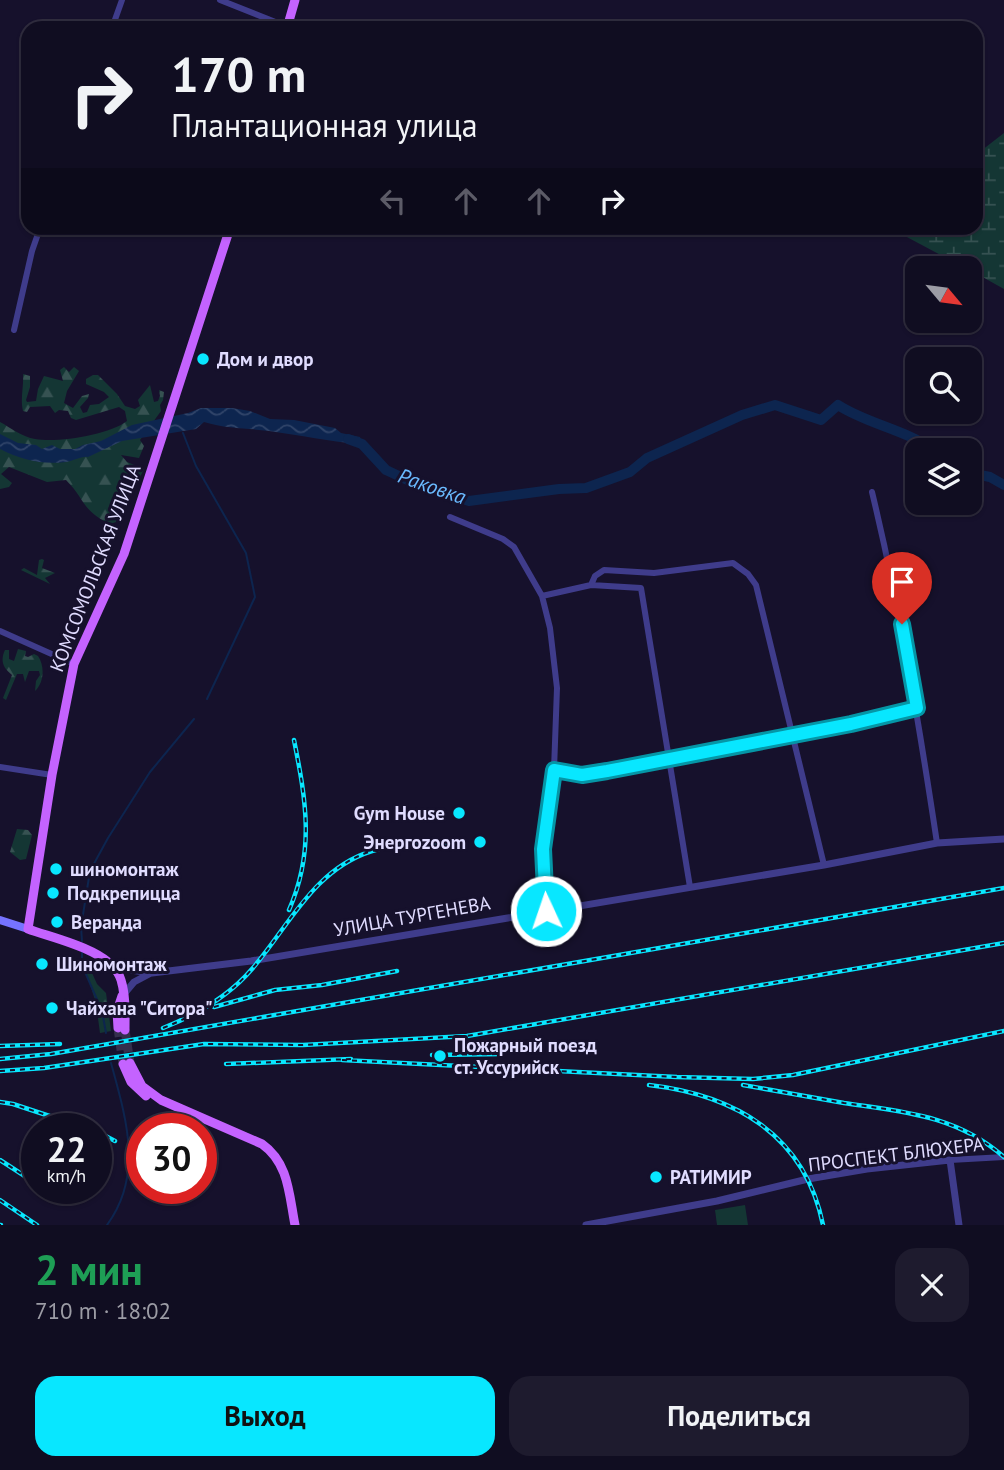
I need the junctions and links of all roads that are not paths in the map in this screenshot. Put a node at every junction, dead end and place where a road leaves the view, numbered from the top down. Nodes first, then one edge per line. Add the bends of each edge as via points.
1 (122, 0) edge
2 (220, 0) edge
3 (295, 0) edge
4 (114, 21) edge
5 (273, 21) edge
6 (290, 21) edge
7 (38, 235) edge
8 (228, 235) edge
9 (14, 330) dead end
10 (872, 492) dead end
11 (450, 517) dead end
12 (591, 585) junction
13 (542, 596) junction
14 (0, 631) edge
15 (74, 664) junction
16 (917, 708) junction
17 (794, 735) junction
18 (667, 759) junction
19 (0, 767) edge
20 (554, 770) junction
21 (52, 775) junction
22 (1004, 839) edge
23 (937, 843) junction
24 (824, 865) junction
25 (690, 887) junction
26 (546, 911) junction
27 (0, 920) edge
28 (28, 929) junction
29 (116, 968) junction
30 (152, 973) junction
31 (124, 994) junction
32 (122, 1029) tunnel mouth
33 (127, 1063) tunnel mouth
34 (1004, 1157) edge
35 (950, 1160) junction
36 (295, 1225) edge
37 (586, 1225) edge
38 (959, 1225) edge

1 - 4 street
2 - 5 street
3 - 6 main road
7 - 9 street
8 - 15 main road, КОМСОМОЛЬСКАЯ УЛИЦА via 124,554
10 - 16 street
11 - 13 street via 514,547
12 - 13 street
12 - 17 street via 604,570 654,573 733,563 740,567 756,584
12 - 18 street via 640,588
13 - 20 street via 554,656
14 - 15 street
15 - 21 main road, КОМСОМОЛЬСКАЯ УЛИЦА
16 - 17 street
16 - 23 street
17 - 18 street
17 - 24 street
18 - 20 street via 582,775
18 - 25 street
19 - 21 street
20 - 26 street via 543,849
21 - 28 main road, КОМСОМОЛЬСКАЯ УЛИЦА
22 - 23 street, УЛИЦА ТУРГЕНЕВА
23 - 24 street, УЛИЦА ТУРГЕНЕВА
24 - 25 street, УЛИЦА ТУРГЕНЕВА
25 - 26 street, УЛИЦА ТУРГЕНЕВА
26 - 30 street, УЛИЦА ТУРГЕНЕВА
27 - 28 main road
28 - 29 main road via 79,947
29 - 30 street, УЛИЦА ТУРГЕНЕВА
29 - 31 main road
30 - 31 street via 134,982
31 - 32 main road
33 - 36 main road via 142,1086 173,1107 274,1153 285,1173
34 - 35 street, ПРОСПЕКТ БЛЮХЕРА
35 - 37 street, ПРОСПЕКТ БЛЮХЕРА via 867,1169
35 - 38 street

